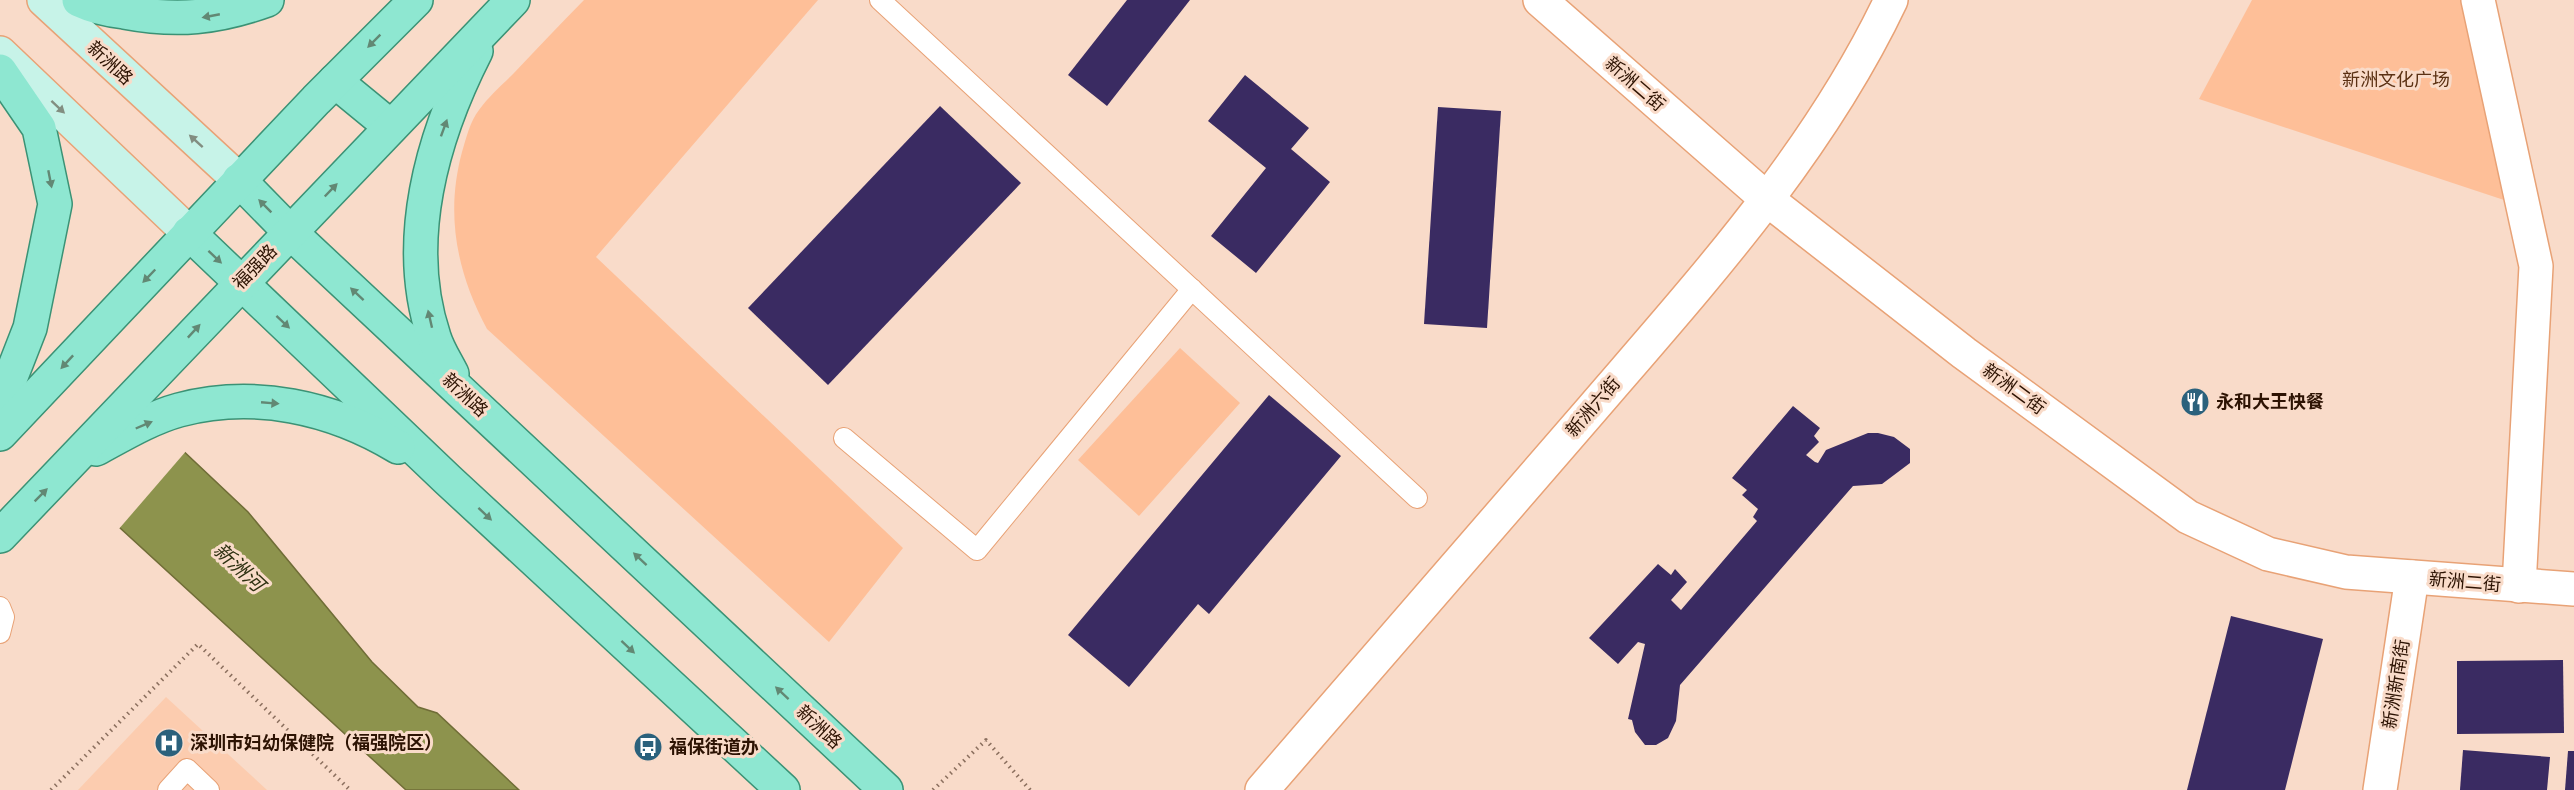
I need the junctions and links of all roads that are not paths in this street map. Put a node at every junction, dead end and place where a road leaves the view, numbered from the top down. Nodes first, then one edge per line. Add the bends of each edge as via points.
1 (44, 0) edge
2 (79, 0) edge
3 (267, 0) edge
4 (416, 0) edge
5 (513, 0) edge
6 (880, 0) edge
7 (1540, 0) edge
8 (1891, 0) edge
9 (2478, 0) edge
10 (489, 25) junction
11 (0, 53) edge
12 (0, 71) edge
13 (335, 81) junction
14 (391, 127) junction
15 (239, 180) junction
16 (1768, 200) junction
17 (290, 232) junction
18 (189, 233) junction
19 (241, 282) junction
20 (1192, 289) junction
21 (461, 392) junction
22 (0, 405) edge
23 (0, 435) edge
24 (844, 438) dead end
25 (74, 462) junction
26 (448, 480) junction
27 (1417, 498) dead end
28 (0, 537) edge
29 (2412, 577) junction
30 (2519, 586) junction
31 (2574, 590) edge
32 (0, 607) edge
33 (0, 633) edge
34 (168, 790) edge
35 (209, 790) edge
36 (783, 790) edge
37 (886, 790) edge
38 (1262, 790) edge
39 (2380, 790) edge

15 -> 1 main road, 新洲路
3 -> 2 main road via 201,18 158,18 92,7
4 -> 13 main road
5 - 10 main road, 福强路
6 - 20 lane
7 - 16 street, 新洲二街
8 - 16 street, 新洲六街 via 1821,126
9 - 30 street via 2536,266
10 - 14 main road, 福强路
21 -> 10 main road via 434,338 422,287 420,236 441,134 462,78
11 -> 18 main road
12 -> 22 main road via 39,128 55,204 30,328
13 - 14 main road
13 - 15 main road
17 -> 14 main road, 福强路
17 -> 15 main road, 新洲路
15 - 18 main road
16 - 29 street, 新洲二街 via 1964,353 2188,517 2268,554 2346,572
16 - 38 street, 新洲六街
17 - 19 main road, 福强路
21 -> 17 main road, 新洲路
18 -> 19 main road
18 -> 23 main road
25 -> 19 main road, 福强路
19 -> 26 main road
20 - 24 lane via 977,550
20 - 27 lane
37 -> 21 main road, 新洲路
25 -> 26 main road via 177,410 212,404 271,402 327,414 389,441
28 -> 25 main road, 福强路
26 -> 36 main road
29 - 30 street, 新洲二街
29 - 39 street, 新洲新南街
30 - 31 street, 新洲二街
32 - 33 lane via 4,617
34 - 35 lane via 187,770

